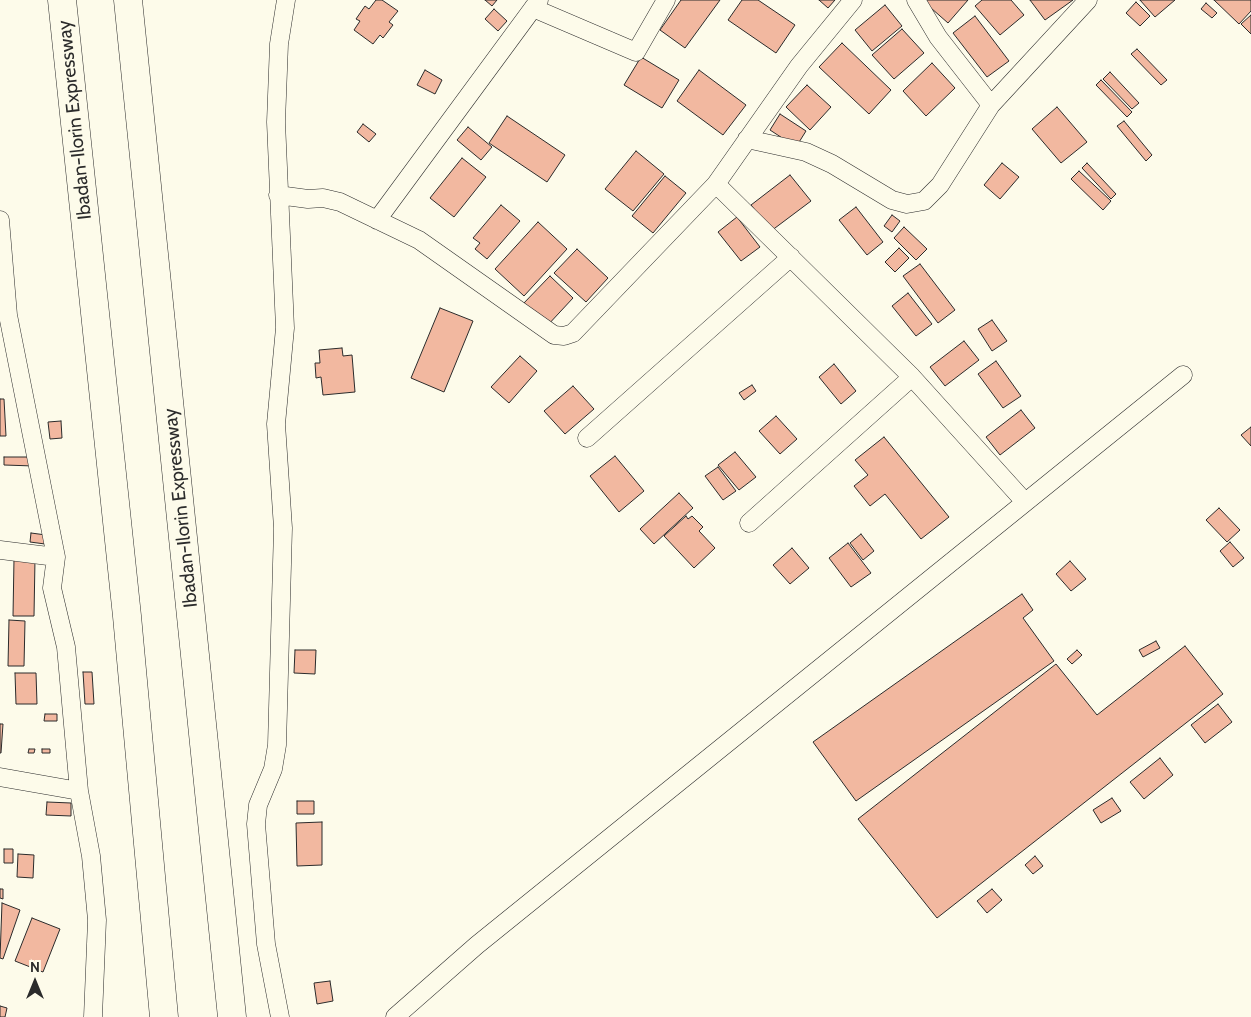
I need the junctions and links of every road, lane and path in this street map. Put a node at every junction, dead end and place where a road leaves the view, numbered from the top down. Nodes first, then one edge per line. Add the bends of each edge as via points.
1 (62, 0) edge
2 (128, 0) edge
3 (286, 0) edge
4 (666, 0) edge
5 (853, 0) edge
6 (916, 0) edge
7 (1088, 0) edge
8 (536, 4) edge
9 (991, 106) junction
10 (747, 139) junction
11 (716, 184) junction
12 (278, 195) junction
13 (0, 220) edge
14 (377, 220) junction
15 (792, 257) junction
16 (1183, 375) dead end
17 (912, 377) junction
18 (587, 438) dead end
19 (1026, 502) junction
20 (749, 523) dead end
21 (0, 550) edge
22 (56, 557) junction
23 (0, 777) edge
24 (79, 791) junction
25 (93, 1017) edge
26 (164, 1017) edge
27 (232, 1017) edge
28 (280, 1017) edge
29 (395, 1017) edge

1 - 26 highway, Ibadan-Ilorin Expressway via 127,616
2 - 27 highway, Ibadan-Ilorin Expressway
3 - 12 street via 279,44
4 - 8 street via 636,52
5 - 10 street via 799,66
6 - 9 street via 938,37
7 - 9 street
8 - 14 street
9 - 10 street via 940,185 924,201 907,204 892,200 806,152
10 - 11 street
11 - 14 street via 573,333 564,336 554,335 419,240
11 - 15 street
12 - 14 street via 340,202
12 - 28 street via 285,328 276,424 283,528 277,745 273,769 258,805 256,824 266,944
13 - 22 street via 8,314
15 - 17 street
15 - 18 street
16 - 19 street
17 - 19 street
17 - 20 street
19 - 29 street via 476,946
21 - 22 street
22 - 24 street via 52,588 66,647
23 - 24 street
24 - 25 street via 91,856 97,920

